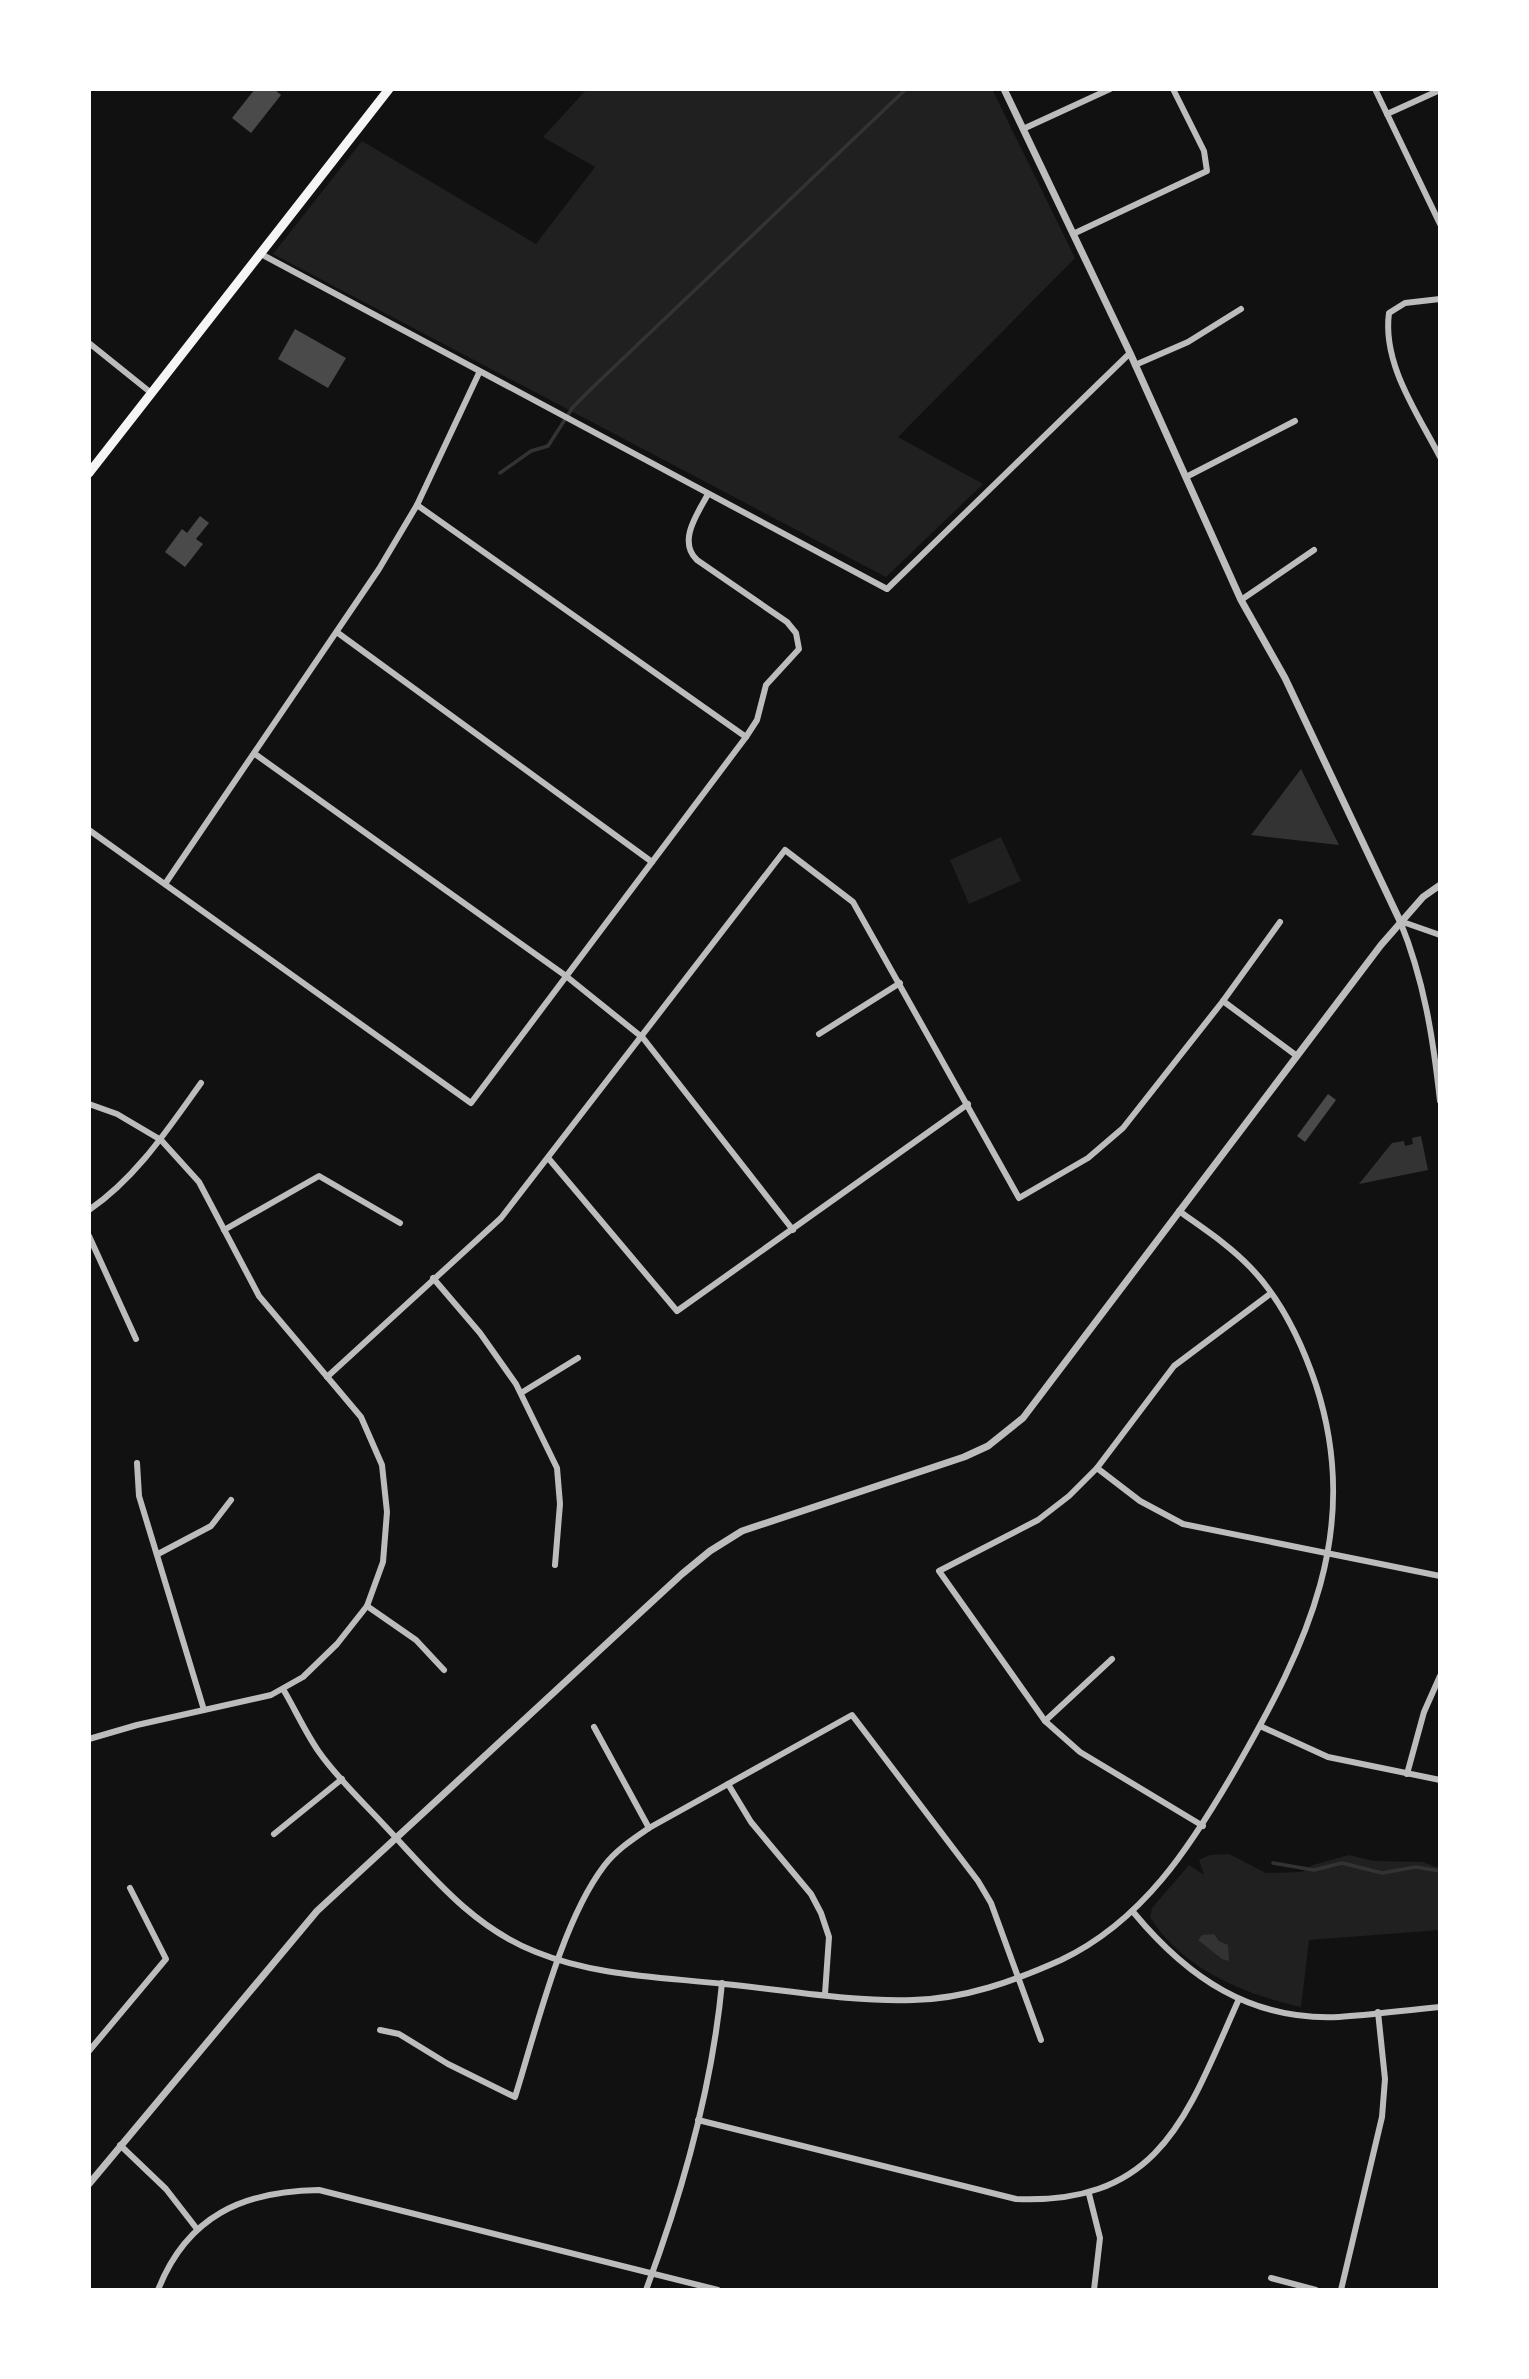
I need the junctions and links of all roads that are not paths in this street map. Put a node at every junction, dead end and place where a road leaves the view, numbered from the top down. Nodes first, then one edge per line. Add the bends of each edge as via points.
1 (389, 89) edge
2 (1004, 89) edge
3 (1110, 89) edge
4 (1172, 89) edge
5 (1375, 89) edge
6 (1440, 90) edge
7 (1387, 114) junction
8 (1023, 129) junction
9 (1440, 224) edge
10 (1073, 234) junction
11 (261, 254) junction
12 (1440, 299) edge
13 (1241, 309) dead end
14 (89, 343) edge
15 (1130, 353) junction
16 (1135, 365) junction
17 (479, 373) junction
18 (150, 392) junction
19 (1295, 421) dead end
20 (1440, 457) edge
21 (89, 473) edge
22 (1186, 477) junction
23 (708, 494) junction
24 (416, 505) junction
25 (1314, 551) dead end
26 (1241, 600) junction
27 (338, 633) junction
28 (746, 737) junction
29 (255, 754) junction
30 (89, 830) edge
31 (652, 862) junction
32 (165, 884) junction
33 (1440, 885) edge
34 (1400, 921) junction
35 (1280, 922) dead end
36 (1440, 935) edge
37 (566, 976) junction
38 (900, 983) junction
39 (1223, 1001) junction
40 (819, 1034) dead end
41 (643, 1038) junction
42 (1297, 1056) junction
43 (201, 1083) dead end
44 (1440, 1101) edge
45 (89, 1104) edge
46 (968, 1104) junction
47 (161, 1140) junction
48 (549, 1159) junction
49 (89, 1210) edge
50 (1179, 1211) junction
51 (400, 1223) dead end
52 (224, 1230) junction
53 (793, 1230) junction
54 (89, 1236) edge
55 (433, 1278) junction
56 (1270, 1294) junction
57 (136, 1339) dead end
58 (578, 1359) dead end
59 (327, 1377) junction
60 (521, 1393) junction
61 (137, 1463) dead end
62 (1097, 1468) junction
63 (232, 1500) dead end
64 (1329, 1552) junction
65 (158, 1555) junction
66 (555, 1564) dead end
67 (1440, 1576) edge
68 (367, 1606) junction
69 (1112, 1658) dead end
70 (444, 1670) dead end
71 (1440, 1675) edge
72 (283, 1689) junction
73 (204, 1710) junction
74 (1045, 1720) junction
75 (1260, 1726) junction
76 (594, 1727) dead end
77 (89, 1739) edge
78 (1407, 1774) junction
79 (342, 1779) junction
80 (1440, 1780) edge
81 (728, 1784) junction
82 (1203, 1826) junction
83 (649, 1828) junction
84 (274, 1834) dead end
85 (395, 1837) junction
86 (130, 1888) dead end
87 (1133, 1913) junction
88 (558, 1960) junction
89 (1018, 1978) junction
90 (722, 1983) junction
91 (825, 1994) junction
92 (1239, 1999) junction
93 (1440, 2007) edge
94 (1378, 2012) junction
95 (380, 2030) dead end
96 (1041, 2040) dead end
97 (89, 2051) edge
98 (698, 2120) junction
99 (120, 2145) junction
100 (89, 2184) edge
101 (1089, 2194) junction
102 (197, 2229) junction
103 (652, 2272) junction
104 (1271, 2278) dead end
105 (158, 2290) edge
106 (646, 2290) edge
107 (719, 2290) edge
108 (1094, 2290) edge
109 (1315, 2290) edge
110 (1341, 2290) edge

1 - 11 main road
2 - 8 street
3 - 8 street
4 - 10 street via 1204,151 1207,171
5 - 7 street
6 - 7 street
7 - 9 street
8 - 10 street
10 - 15 street
11 - 17 street
11 - 18 main road
12 - 20 street via 1405,303 1390,313 1387,328 1398,376
13 - 16 street via 1188,342
14 - 18 street
15 - 16 street
15 - 23 street via 887,589
16 - 22 street
17 - 23 street
17 - 24 street
18 - 21 main road
19 - 22 street
22 - 26 street
23 - 28 street via 688,537 689,551 787,622 800,644 766,685 757,720
24 - 27 street
24 - 28 street
25 - 26 street
26 - 34 street via 1285,678
27 - 29 street
27 - 31 street
28 - 31 street
29 - 32 street
29 - 37 street
30 - 32 street
31 - 37 street
32 - 37 street via 471,1103
33 - 34 street
34 - 36 street
34 - 42 street
34 - 44 street via 1427,1002
35 - 39 street
37 - 41 street
38 - 40 street
38 - 41 street via 853,902 785,850
38 - 46 street
39 - 42 street
39 - 46 street via 1123,1128 1088,1158 1019,1198
41 - 48 street
41 - 53 street
42 - 50 street
43 - 47 street
45 - 47 street via 117,1114
46 - 53 street
47 - 49 street via 109,1196
47 - 52 street via 199,1182
48 - 53 street via 677,1311
48 - 55 street via 501,1218
50 - 56 street via 1228,1246 1254,1270
50 - 85 street via 1034,1405 1005,1433 964,1457 779,1516 710,1551
51 - 52 street via 319,1176
52 - 59 street via 259,1296
54 - 57 street
55 - 59 street
55 - 60 street via 480,1333
56 - 62 street via 1174,1366
56 - 64 street via 1297,1337 1328,1424 1335,1490
58 - 60 street
59 - 68 street via 361,1417 383,1465 387,1512 383,1562
60 - 66 street via 557,1468 560,1504
61 - 65 street via 139,1496
62 - 64 street via 1140,1502 1183,1524
62 - 74 street via 1038,1520 939,1571
63 - 65 street via 211,1526
64 - 67 street
64 - 75 street via 1303,1640
65 - 73 street
68 - 70 street via 416,1640
68 - 72 street via 337,1644 303,1677
69 - 74 street
71 - 78 street
72 - 73 street
72 - 79 street via 318,1751
73 - 77 street
74 - 82 street via 1080,1752
75 - 78 street via 1328,1757
75 - 82 street
76 - 83 street
78 - 80 street
79 - 84 street
79 - 85 street
81 - 83 street
81 - 89 street via 852,1715 978,1881 991,1903
81 - 91 street via 751,1822 811,1894 821,1913 829,1937
82 - 87 street
83 - 88 street via 603,1866
85 - 88 street via 462,1908 499,1935
85 - 99 street via 317,1911
86 - 97 street via 166,1959
87 - 89 street via 1065,1958
87 - 92 street via 1183,1966
88 - 90 street via 639,1976
88 - 95 street via 516,2097 399,2034
89 - 91 street via 992,1988 915,2001
89 - 96 street
90 - 91 street
90 - 98 street via 716,2046
92 - 94 street via 1303,2015
92 - 101 street via 1187,2114 1170,2138 1150,2158
93 - 94 street
94 - 110 street via 1385,2079 1382,2117
98 - 101 street via 1016,2199
98 - 103 street via 677,2206
99 - 100 street
99 - 102 street via 166,2189
101 - 108 street via 1100,2238
102 - 103 street via 257,2196 319,2190
102 - 105 street via 167,2266
103 - 106 street
103 - 107 street
104 - 109 street

